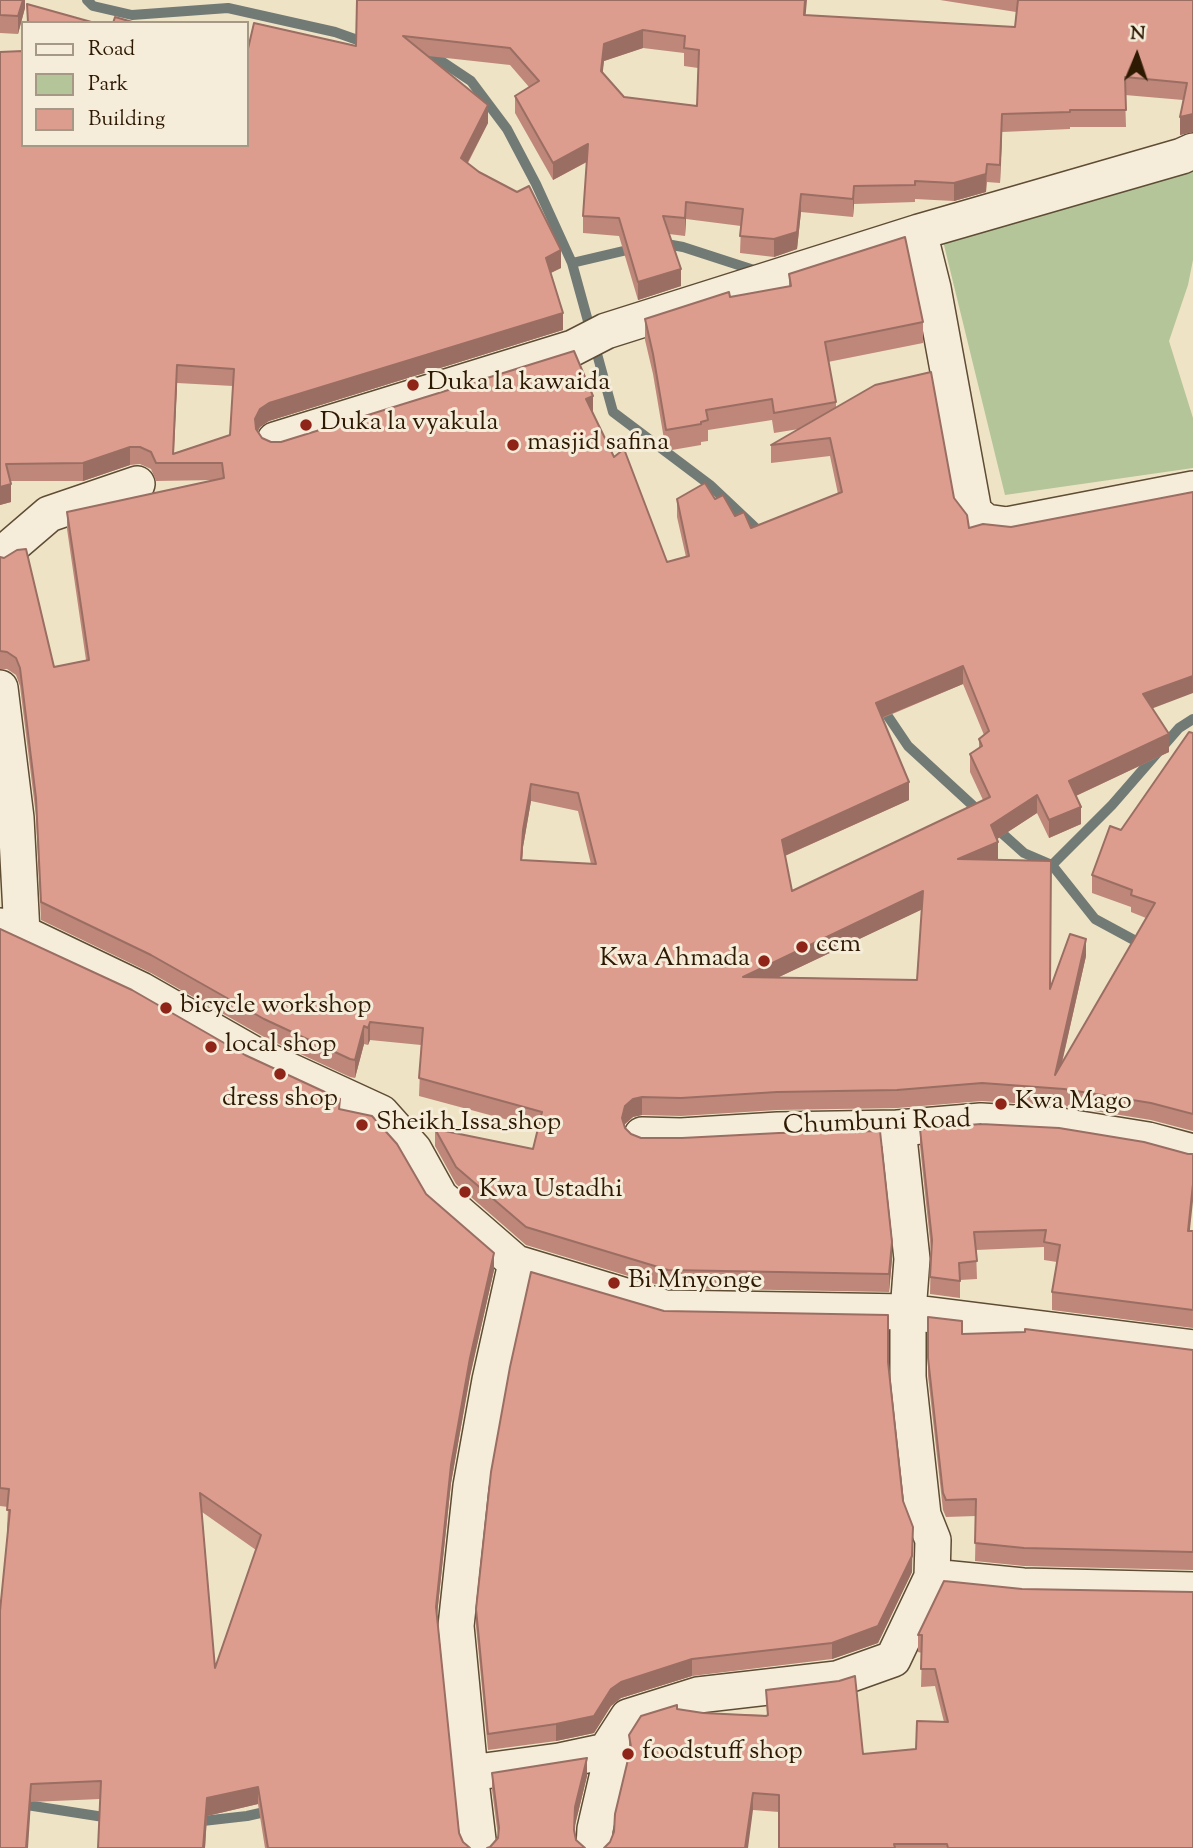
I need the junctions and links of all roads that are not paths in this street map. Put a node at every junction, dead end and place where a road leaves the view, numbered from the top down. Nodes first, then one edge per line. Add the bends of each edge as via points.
1 (1193, 151) edge
2 (919, 232) junction
3 (275, 440) edge
4 (137, 484) dead end
5 (1193, 489) edge
6 (0, 556) edge
7 (0, 688) edge
8 (11, 930) edge
9 (898, 1128) junction
10 (642, 1135) edge
11 (1193, 1152) edge
12 (516, 1263) junction
13 (908, 1312) junction
14 (1193, 1348) edge
15 (932, 1577) junction
16 (1193, 1590) edge
17 (606, 1751) junction
18 (470, 1773) junction
19 (480, 1848) edge
20 (594, 1848) edge

1 - 2 street
2 - 3 street via 606,331 573,348
2 - 5 street via 974,512 986,522 1007,525
4 - 6 street via 49,514
7 - 8 street via 16,818
8 - 12 street via 141,989 255,1055 381,1114 414,1150 440,1197
9 - 10 street, Chumbuni Road
9 - 11 street, Chumbuni Road via 981,1121 1062,1126
9 - 13 street via 912,1259
12 - 13 street via 665,1308
12 - 18 street via 471,1486 456,1626
13 - 14 street
13 - 15 street via 908,1377 923,1515 933,1540
15 - 16 street via 1023,1586
15 - 17 street via 892,1659 837,1679 698,1695 628,1717
17 - 18 street
17 - 20 street via 611,1760
18 - 19 street

